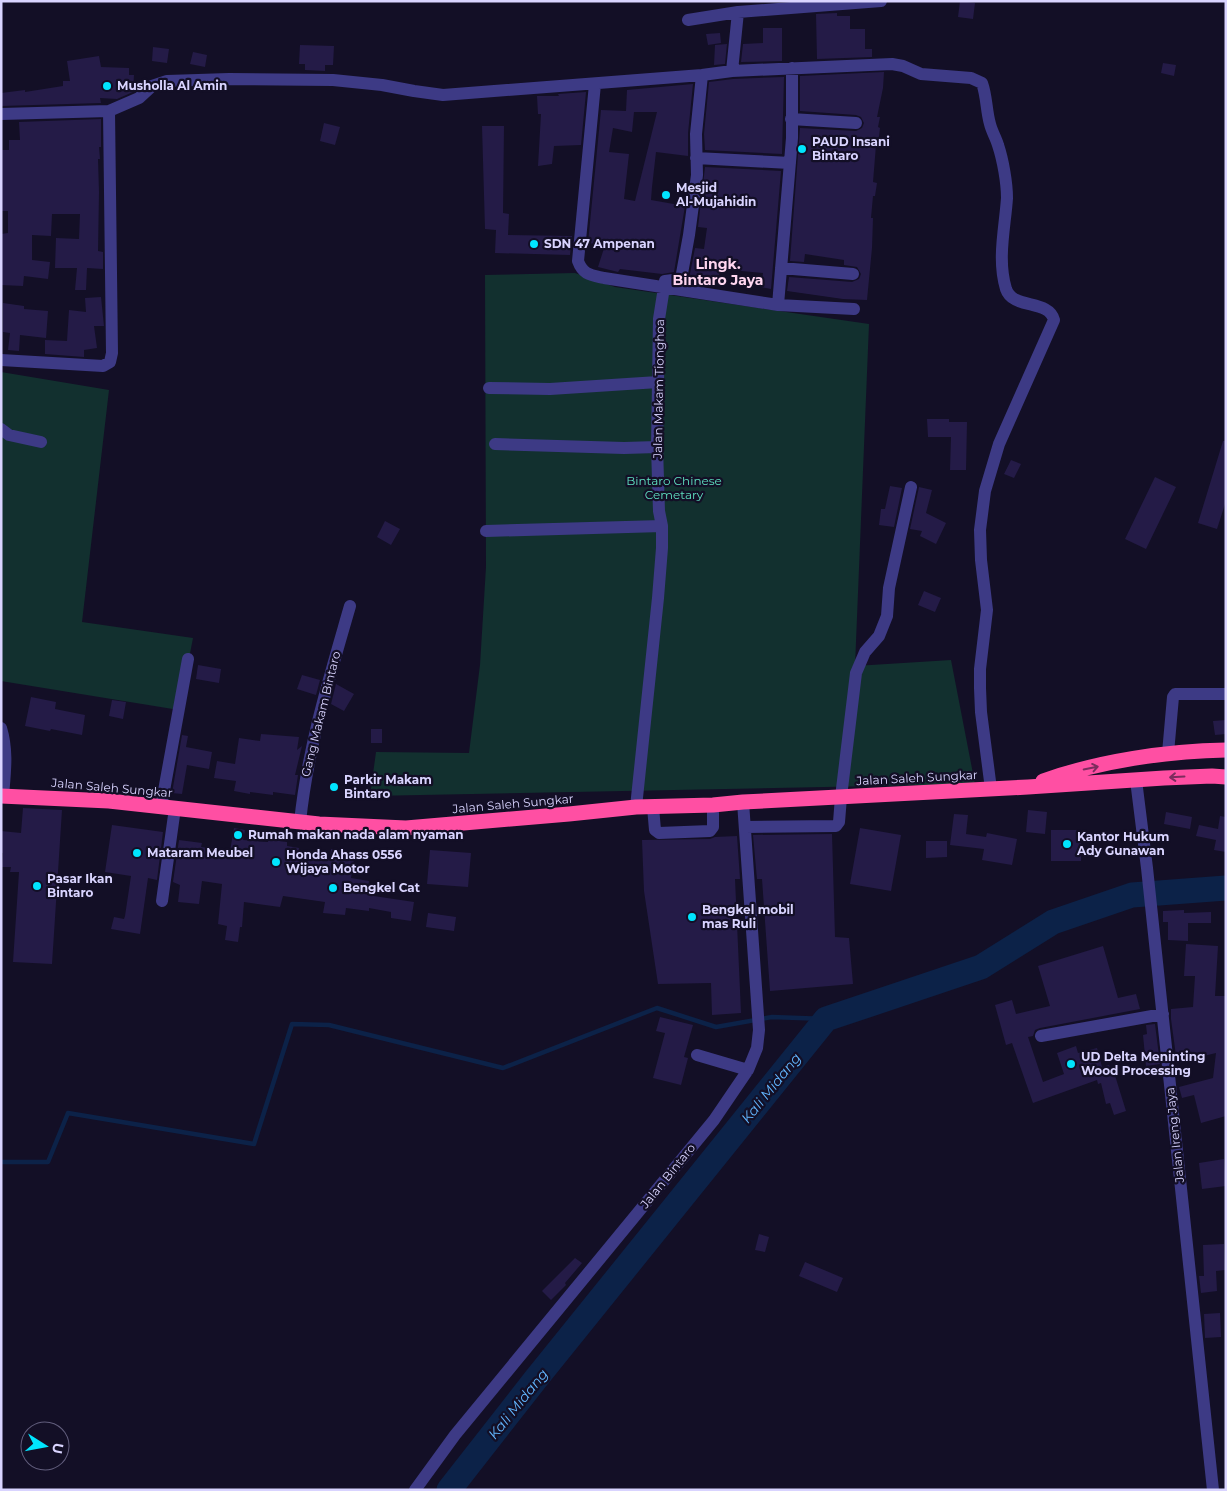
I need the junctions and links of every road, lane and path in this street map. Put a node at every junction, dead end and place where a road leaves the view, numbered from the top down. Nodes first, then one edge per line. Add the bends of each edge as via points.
1 (881, 1) edge
2 (738, 12) junction
3 (688, 20) dead end
4 (792, 68) junction
5 (732, 71) junction
6 (702, 75) junction
7 (594, 84) junction
8 (109, 111) junction
9 (1, 114) edge
10 (791, 119) junction
11 (856, 123) dead end
12 (696, 158) junction
13 (790, 163) junction
14 (781, 268) junction
15 (853, 274) dead end
16 (664, 288) junction
17 (778, 305) junction
18 (854, 309) dead end
19 (1, 360) edge
20 (658, 382) junction
21 (489, 388) dead end
22 (1, 429) edge
23 (41, 442) dead end
24 (495, 444) dead end
25 (657, 447) junction
26 (911, 487) dead end
27 (662, 526) junction
28 (486, 531) dead end
29 (350, 606) dead end
30 (188, 659) dead end
31 (1226, 694) edge
32 (1, 728) edge
33 (1226, 750) edge
34 (1168, 753) junction
35 (1226, 777) edge
36 (1136, 780) junction
37 (1028, 787) junction
38 (991, 789) junction
39 (2, 796) edge
40 (840, 797) junction
41 (743, 802) junction
42 (713, 805) junction
43 (168, 807) junction
44 (636, 807) junction
45 (652, 807) junction
46 (300, 822) junction
47 (745, 828) junction
48 (162, 901) dead end
49 (1163, 1014) junction
50 (1040, 1036) dead end
51 (698, 1054) dead end
52 (748, 1070) junction
53 (415, 1490) edge
54 (1213, 1490) edge

1 - 2 street
2 - 3 street
2 - 5 street
4 - 5 street
4 - 10 street
4 - 38 street via 892,64 921,74 971,78 982,83 990,126 1003,164 1007,196 1002,275 1007,292 1016,300 1047,310 1054,320 999,444 985,491 981,560 987,610 980,688
5 - 6 street
6 - 7 street
6 - 12 street
7 - 8 street via 443,95 333,80 167,81
7 - 16 street via 578,262 587,274
8 - 9 street
8 - 19 street via 110,362 103,366
10 - 11 street
10 - 13 street
12 - 13 street
12 - 16 street via 697,174 681,279 665,281
13 - 14 street
14 - 15 street
14 - 17 street
16 - 17 street
16 - 20 street, Jalan Makam Tionghoa via 658,319
17 - 18 street
20 - 21 street via 550,389
20 - 25 street, Jalan Makam Tionghoa
22 - 23 street via 9,435
24 - 25 street
25 - 27 street, Jalan Makam Tionghoa
26 - 40 street via 889,588 887,616 879,636 865,652 856,673
27 - 28 street
27 - 44 street, Jalan Makam Tionghoa via 658,598
29 - 46 street, Gang Makam Bintaro via 315,728
30 - 43 street
31 - 34 street via 1175,694
32 - 39 street via 6,746
33 - 34 highway, Jalan Saleh Sungkar
37 -> 34 highway, Jalan Saleh Sungkar via 1070,772
35 -> 36 highway, Jalan Saleh Sungkar
36 - 37 highway, Jalan Saleh Sungkar
36 - 49 street, Jalan Ireng Jaya
37 - 38 highway, Jalan Saleh Sungkar
38 - 40 highway, Jalan Saleh Sungkar
39 - 43 highway, Jalan Saleh Sungkar
40 - 41 highway, Jalan Saleh Sungkar
40 - 47 street via 840,822 836,826
41 - 42 highway, Jalan Saleh Sungkar
41 - 47 street, Jalan Bintaro
42 - 45 highway, Jalan Saleh Sungkar
42 - 45 street via 713,827 710,831 659,833 655,830
43 - 46 highway, Jalan Saleh Sungkar
43 - 48 street
44 - 45 highway, Jalan Saleh Sungkar
44 - 46 highway, Jalan Saleh Sungkar via 406,828
47 - 52 street, Jalan Bintaro via 759,1030 757,1048
49 - 50 street
49 - 54 street, Jalan Ireng Jaya
51 - 52 street
52 - 53 street, Jalan Bintaro via 714,1120 455,1435

